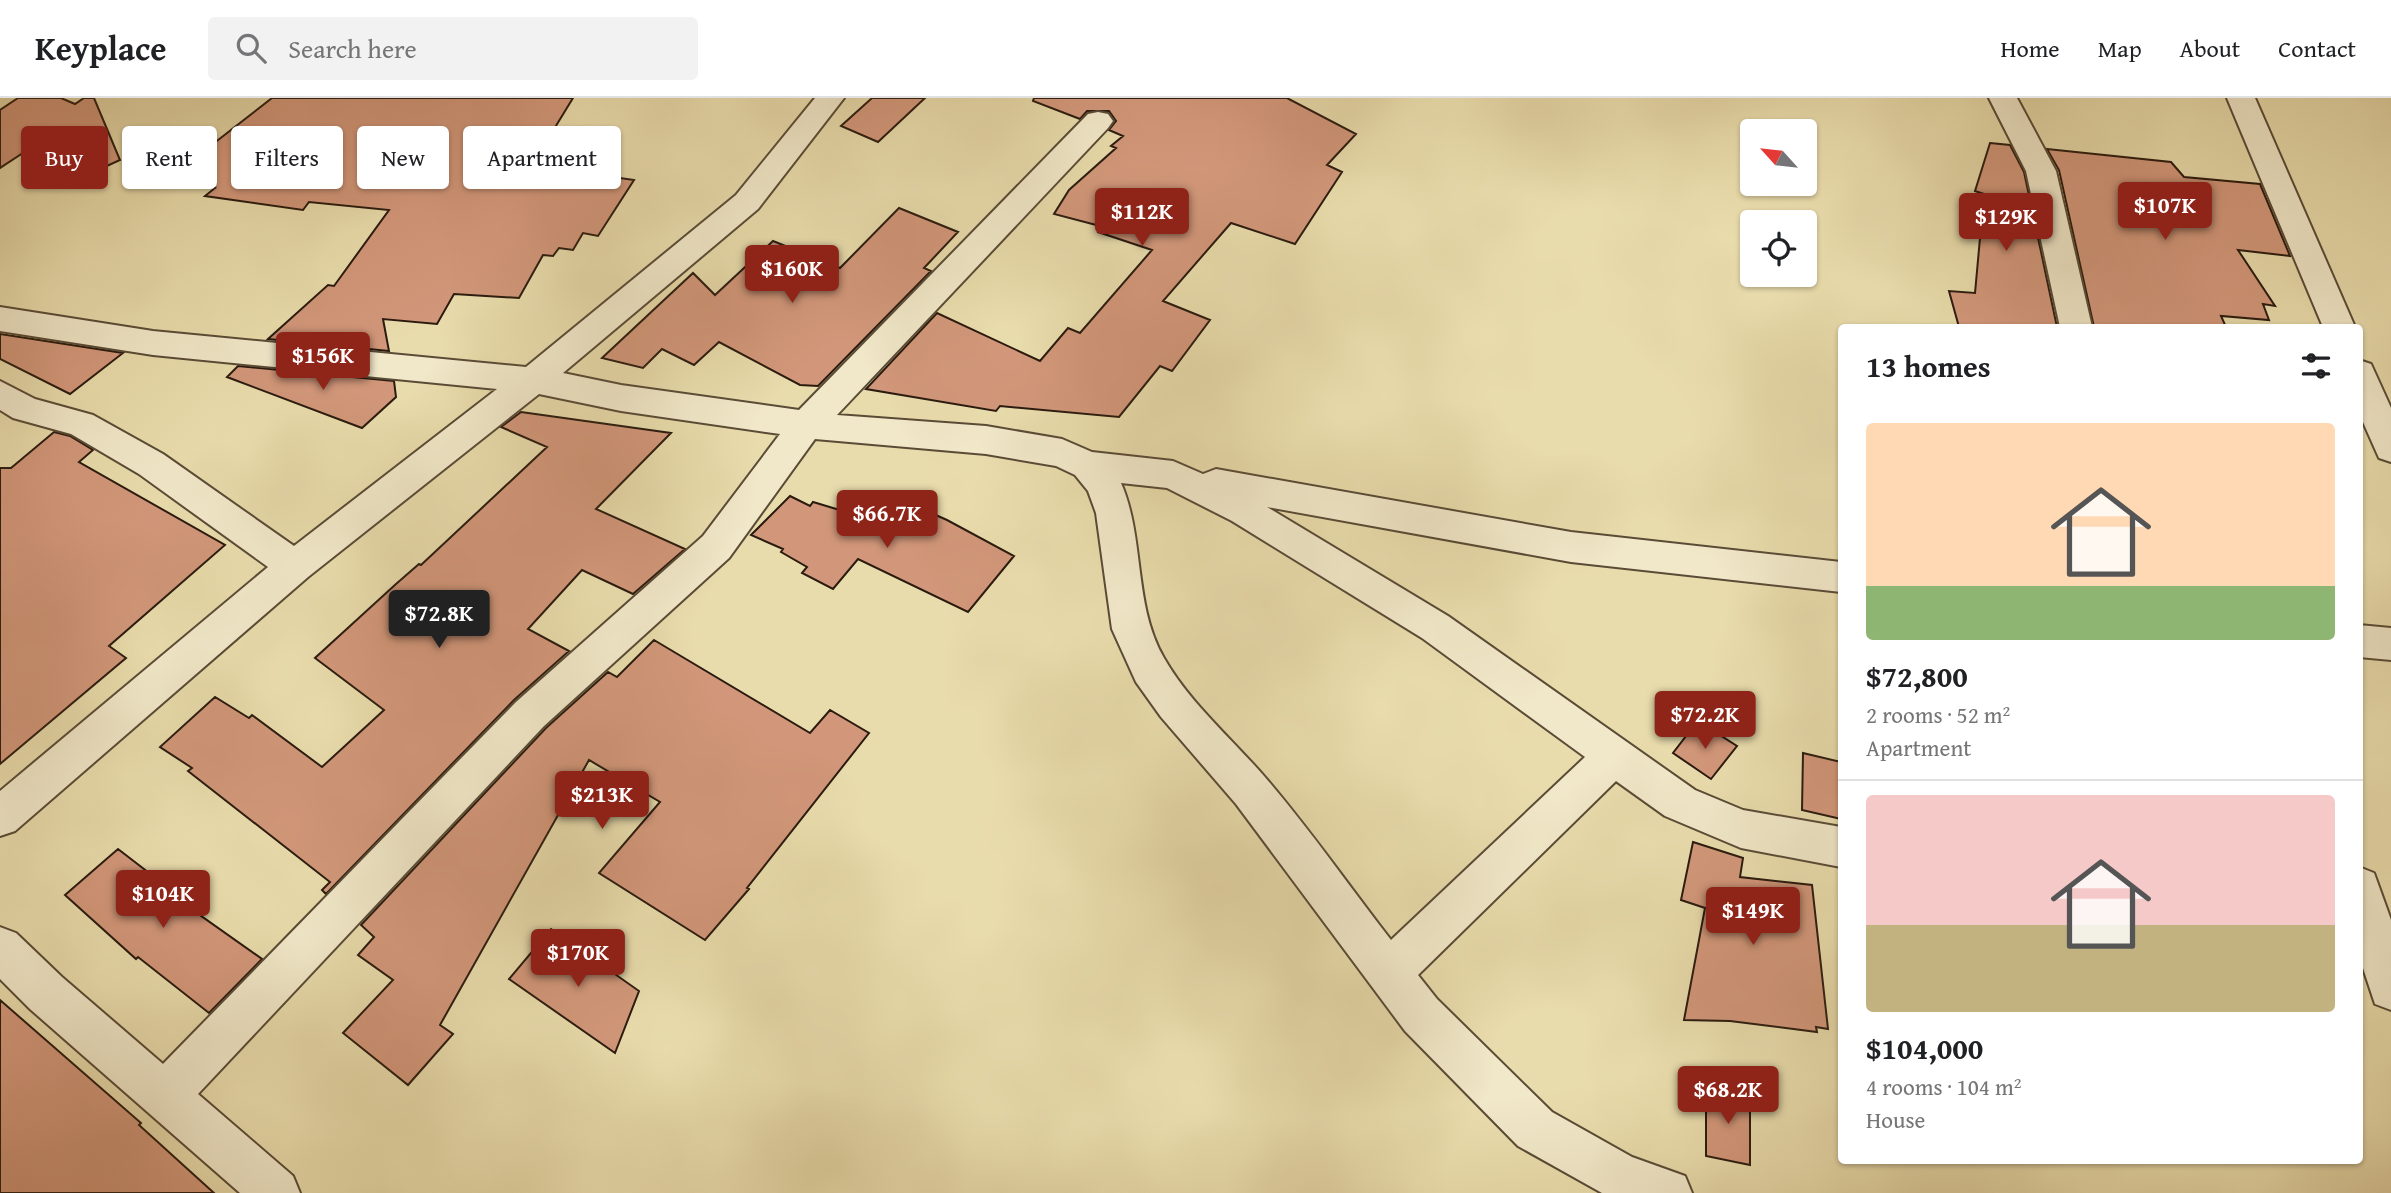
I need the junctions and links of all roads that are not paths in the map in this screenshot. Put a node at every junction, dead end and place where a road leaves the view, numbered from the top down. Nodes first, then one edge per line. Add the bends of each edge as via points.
1 (830, 98) edge
2 (2003, 98) edge
3 (2241, 98) edge
4 (1098, 121) dead end
5 (0, 319) edge
6 (2075, 324) edge
7 (2338, 324) edge
8 (533, 380) junction
9 (2363, 382) edge
10 (0, 394) edge
11 (806, 425) junction
12 (2391, 448) edge
13 (1087, 465) junction
14 (1173, 475) junction
15 (295, 566) junction
16 (1838, 578) edge
17 (2363, 641) edge
18 (2391, 644) edge
19 (1614, 756) junction
20 (4, 806) edge
21 (1838, 846) edge
22 (2363, 901) edge
23 (2375, 942) edge
24 (0, 948) edge
25 (1389, 973) junction
26 (2391, 988) edge
27 (165, 1095) junction
28 (276, 1193) edge
29 (1668, 1193) edge

1 - 8 street via 747,202
2 - 6 street via 2041,171
3 - 7 street
4 - 11 street
5 - 8 street via 153,343
8 - 11 street
8 - 15 street
9 - 12 street
10 - 15 street via 25,409 81,424 150,464
11 - 13 street via 986,440 1062,453
11 - 27 street via 716,547 530,714
13 - 14 street
13 - 25 street via 1104,485 1114,513 1131,629 1150,670 1251,791
14 - 16 street via 1571,547
14 - 19 street via 1245,511 1435,627
15 - 20 street
17 - 18 street
19 - 21 street via 1680,803 1741,829
19 - 25 street
22 - 23 street
23 - 26 street
24 - 27 street
25 - 29 street via 1421,1015 1535,1129 1621,1177
27 - 28 street

